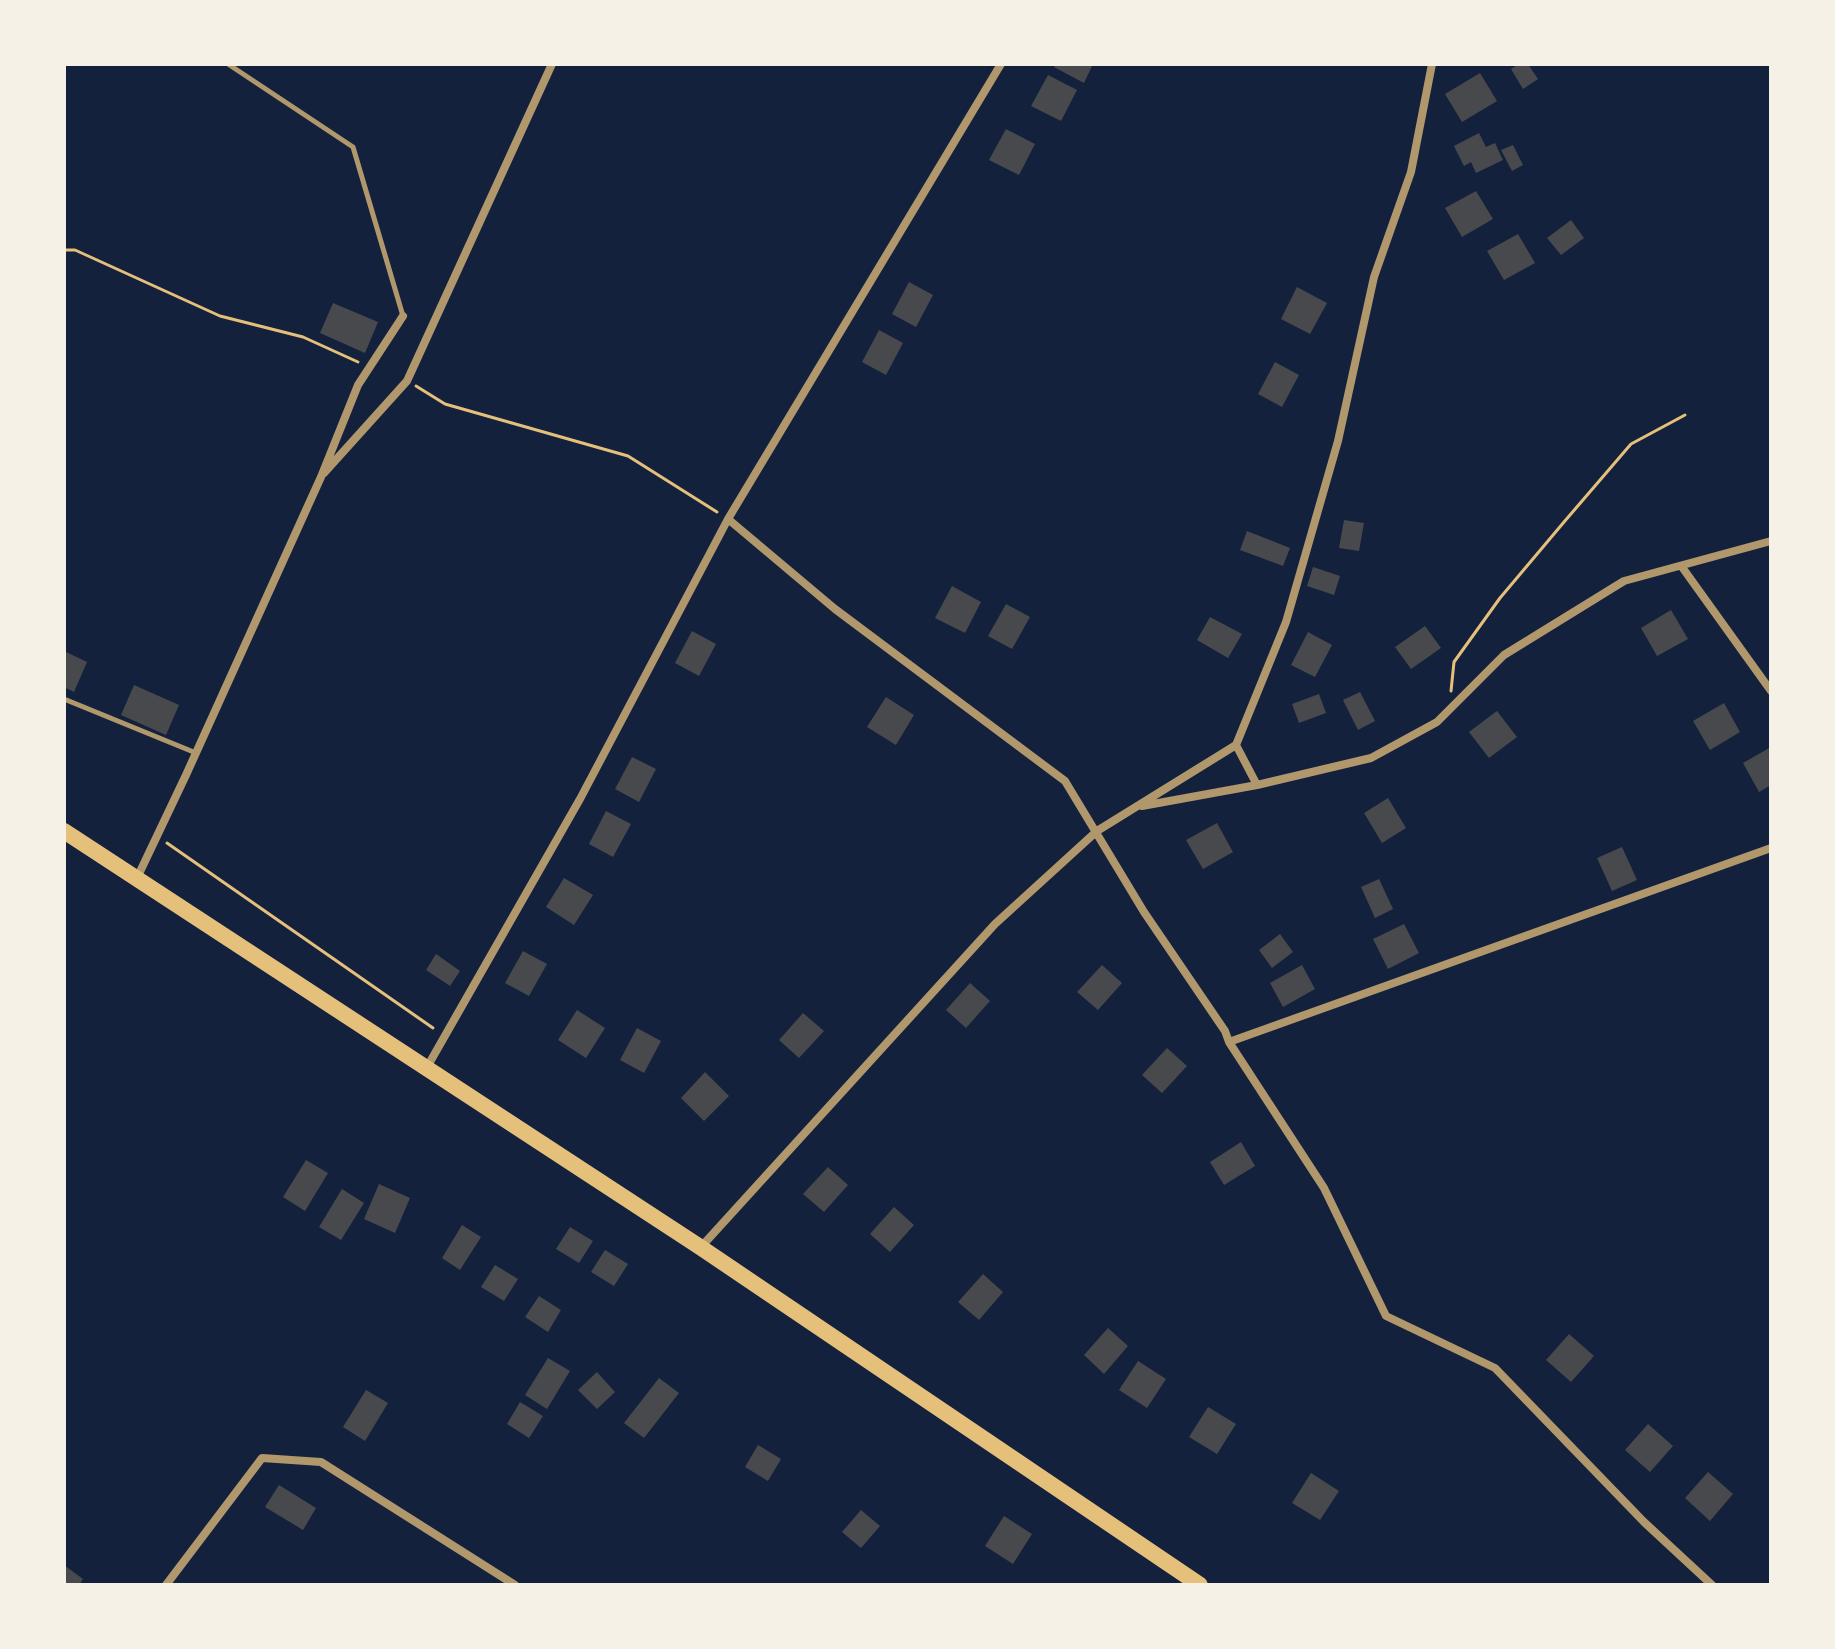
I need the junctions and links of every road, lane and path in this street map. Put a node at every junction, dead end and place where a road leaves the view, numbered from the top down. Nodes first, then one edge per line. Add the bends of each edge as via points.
1 (228, 64) edge
2 (552, 64) edge
3 (1001, 64) edge
4 (1432, 64) edge
5 (64, 250) edge
6 (403, 316) joint
7 (370, 367) junction
8 (407, 381) junction
9 (1685, 415) dead end
10 (321, 477) junction
11 (728, 519) junction
12 (1771, 541) edge
13 (1682, 567) junction
14 (1771, 691) edge
15 (64, 699) edge
16 (1449, 710) junction
17 (1236, 745) junction
18 (196, 753) junction
19 (1257, 785) junction
20 (1137, 807) junction
21 (64, 831) edge
22 (1097, 831) junction
23 (157, 836) junction
24 (1771, 848) edge
25 (136, 879) junction
26 (445, 1036) junction
27 (1229, 1042) junction
28 (426, 1069) junction
29 (700, 1247) junction
30 (166, 1585) edge
31 (515, 1585) edge
32 (1200, 1585) edge
33 (1712, 1585) edge

1 - 6 lane via 353,147
2 - 8 street
3 - 11 street
4 - 17 street via 1411,172 1374,277 1334,456 1286,622
5 - 7 path via 75,250 220,316 303,337
6 - 7 street
7 - 10 street
8 - 10 street
8 - 11 path via 445,404 628,456
9 - 16 path via 1631,444 1500,598 1454,662
10 - 18 street
11 - 22 street via 835,609 1065,781
11 - 26 street via 580,799
12 - 13 street
13 - 14 street
13 - 16 street via 1624,581 1504,655
15 - 18 lane
16 - 19 street via 1371,758
17 - 19 street
17 - 20 street
18 - 23 street
19 - 20 street
20 - 22 street
21 - 25 main road
22 - 27 street
22 - 29 street via 995,924
23 - 25 street
23 - 26 path
24 - 27 street
25 - 28 main road
26 - 28 street
27 - 33 street via 1324,1188 1386,1316 1495,1368
28 - 29 main road
29 - 32 main road
30 - 31 street via 262,1458 321,1462

